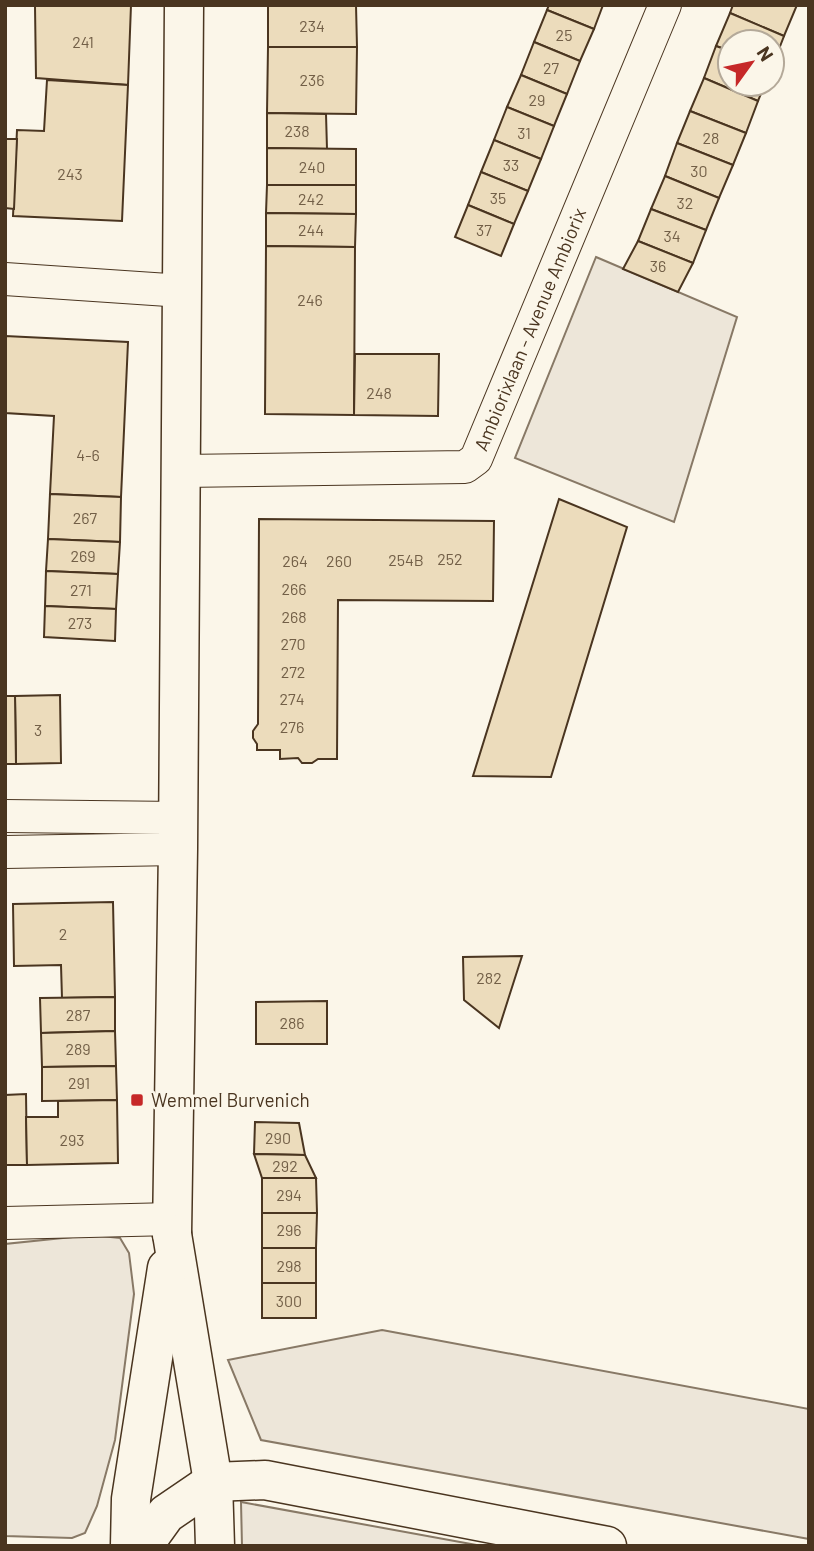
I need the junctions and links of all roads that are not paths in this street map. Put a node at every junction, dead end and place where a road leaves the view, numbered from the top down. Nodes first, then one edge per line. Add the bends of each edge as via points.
1 (184, 5) edge
2 (666, 5) edge
3 (5, 279) edge
4 (183, 292) junction
5 (181, 471) junction
6 (5, 816) edge
7 (178, 833) junction
8 (5, 852) edge
9 (5, 1223) edge
10 (173, 1227) junction
11 (213, 1482) junction
12 (130, 1546) edge
13 (143, 1546) edge
14 (215, 1546) edge
15 (607, 1546) edge

1 - 4 main road
2 - 5 street, Ambiorixlaan - Avenue Ambiorix via 477,459 465,467
3 - 4 street
4 - 5 main road
5 - 7 main road
6 - 7 street
7 - 8 street
7 - 10 main road
9 - 10 street
10 - 11 main road
10 - 12 main road via 131,1499
11 - 13 main road via 166,1514
11 - 14 main road
11 - 15 main road via 265,1480

